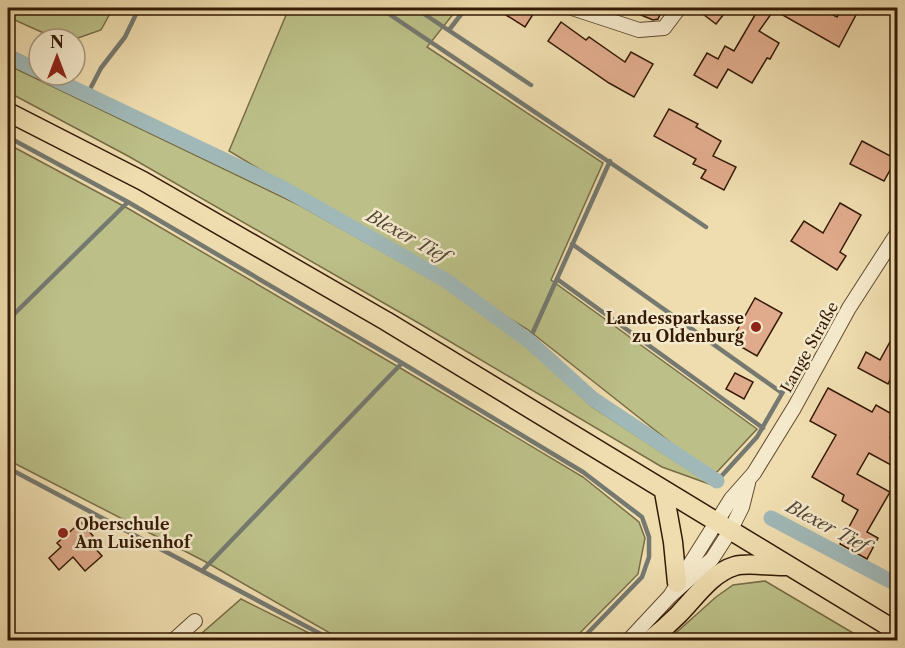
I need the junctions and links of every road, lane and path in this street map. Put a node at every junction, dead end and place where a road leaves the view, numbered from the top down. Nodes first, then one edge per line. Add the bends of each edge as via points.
1 (572, 8) edge
2 (679, 8) edge
3 (8, 112) edge
4 (897, 232) edge
5 (664, 492) junction
6 (723, 526) junction
7 (787, 566) junction
8 (673, 590) junction
9 (195, 621) dead end
10 (897, 632) edge
11 (174, 640) edge
12 (628, 640) edge
13 (650, 640) edge

1 - 2 street via 639,30 664,28
3 - 5 main road via 143,182 386,321
4 - 6 street, Lange Straße via 849,308 794,408 749,478 730,499
5 - 6 main road
5 - 8 main road via 673,542
6 - 7 main road
6 - 8 street, Lange Straße
7 - 10 main road
7 - 13 main road via 730,568 706,585
8 - 12 street, Lange Straße
9 - 11 street

